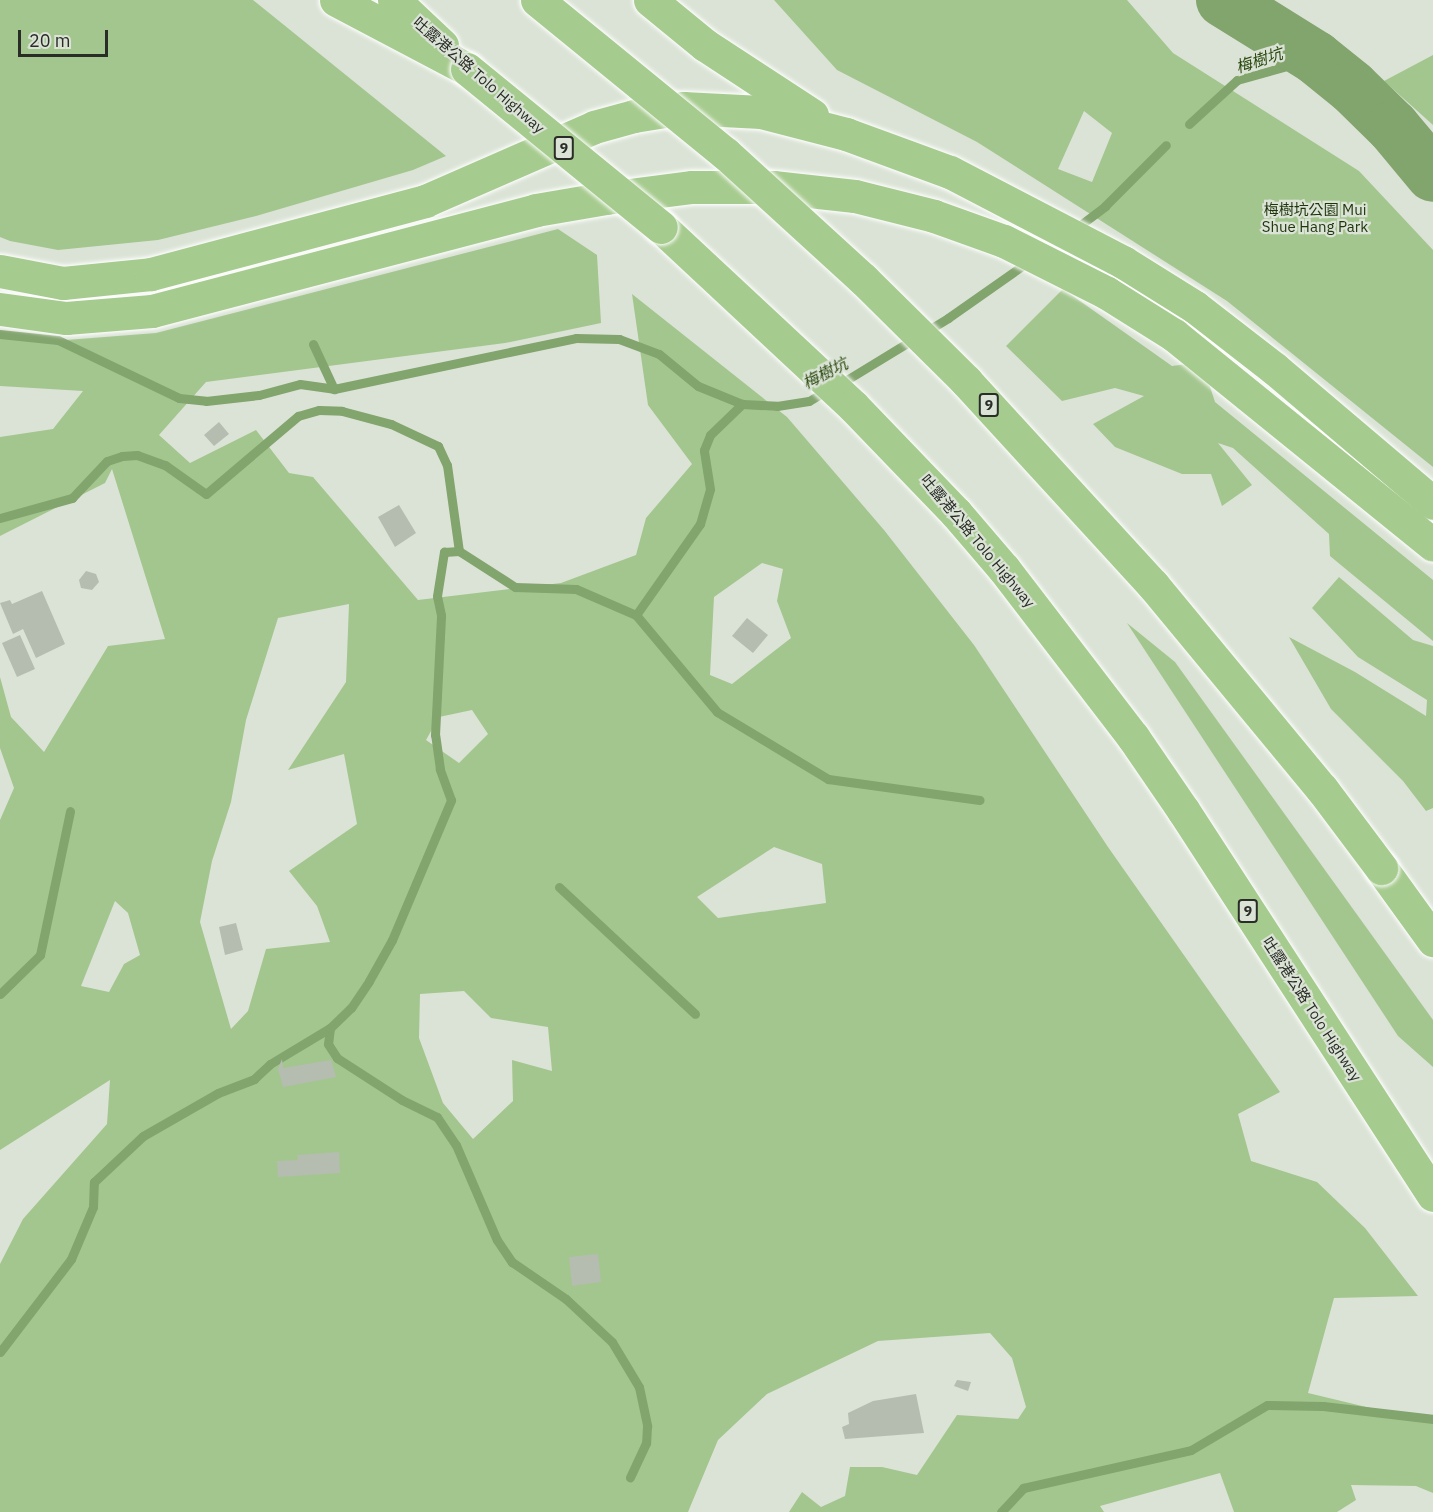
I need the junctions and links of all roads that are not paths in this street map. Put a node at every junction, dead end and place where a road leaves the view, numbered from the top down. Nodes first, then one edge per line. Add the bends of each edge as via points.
1 (394, 0) edge
2 (537, 0) edge
3 (650, 0) edge
4 (341, 3) edge
5 (467, 69) junction
6 (846, 134) junction
7 (0, 271) edge
8 (0, 309) edge
9 (1433, 502) edge
10 (1433, 545) edge
11 (1433, 940) edge
12 (1428, 1188) edge

1 - 5 highway, 吐露港公路 Tolo Highway / 9
2 - 11 highway, 9, bridge via 726,154 966,381 1198,638 1322,789
3 - 6 highway via 749,76
4 - 5 highway
5 - 12 highway, 吐露港公路 Tolo Highway / 9, bridge via 661,226 806,360 956,513 1065,646 1183,810
6 - 7 highway via 741,110 683,108 644,114 594,127 425,201 189,266 88,283 42,281
6 - 9 highway via 950,172 1123,262 1195,307
8 - 10 highway via 66,318 153,310 536,210 692,187 773,187 855,196 934,216 1004,241 1107,293 1209,362

